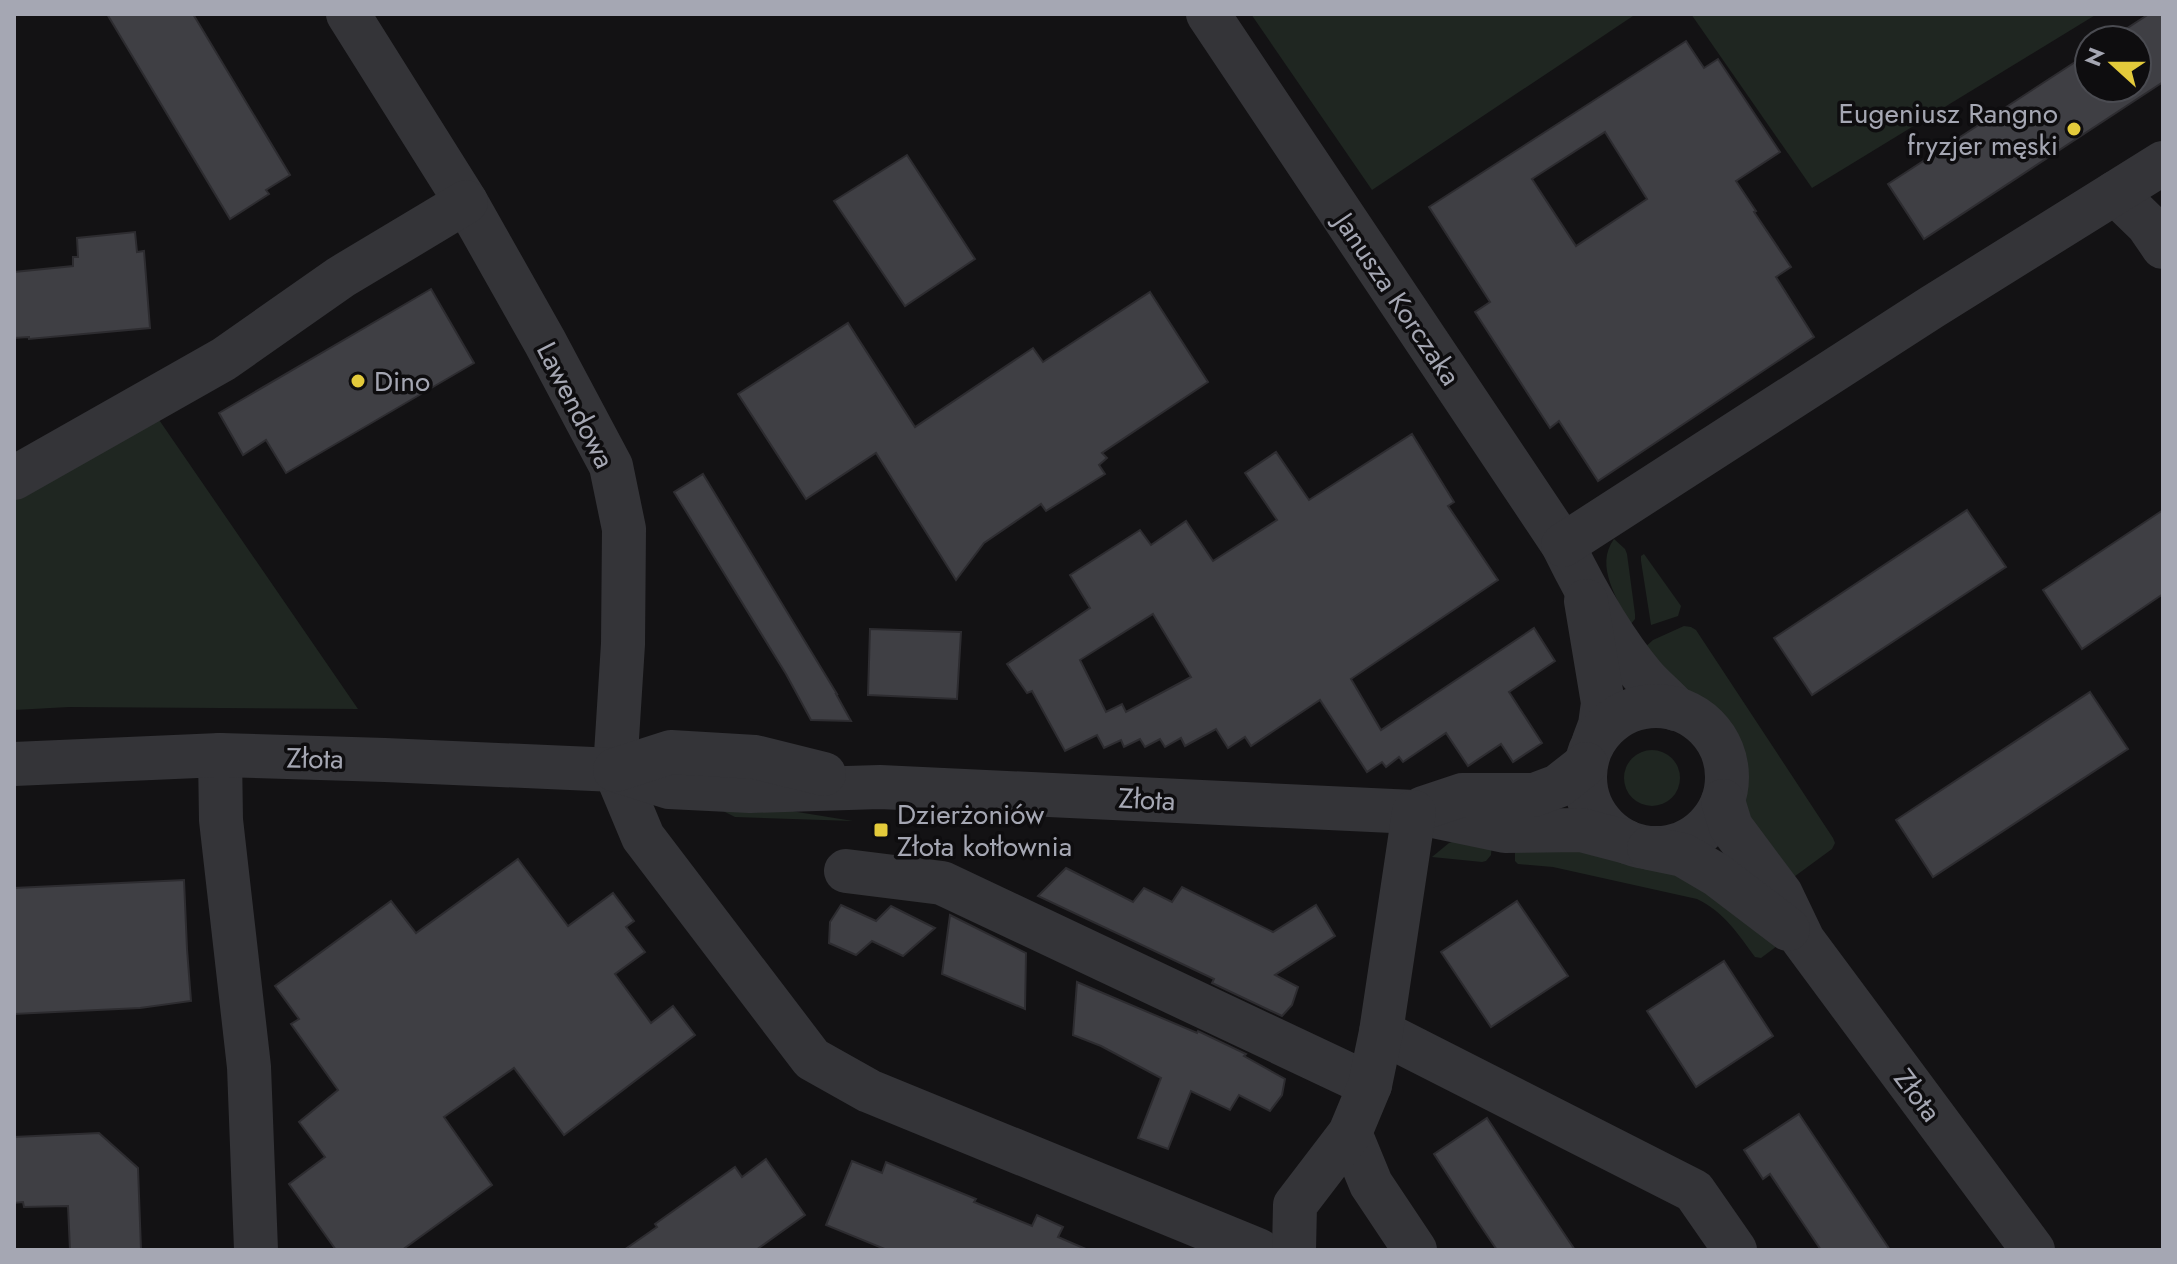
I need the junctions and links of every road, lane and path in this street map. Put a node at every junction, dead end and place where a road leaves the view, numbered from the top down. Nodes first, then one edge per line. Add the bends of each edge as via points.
1 (348, 14) edge
2 (1208, 14) edge
3 (2163, 163) edge
4 (2115, 193) junction
5 (466, 202) junction
6 (2163, 247) edge
7 (14, 478) edge
8 (1563, 545) junction
9 (1583, 587) junction
10 (1676, 709) junction
11 (1590, 752) junction
12 (220, 755) junction
13 (14, 764) edge
14 (615, 770) junction
15 (1723, 801) junction
16 (1414, 812) junction
17 (1638, 845) junction
18 (846, 871) dead end
19 (1803, 940) junction
20 (1381, 1032) junction
21 (1370, 1085) junction
22 (1350, 1133) junction
23 (256, 1250) edge
24 (1258, 1250) edge
25 (1294, 1250) edge
26 (1415, 1250) edge
27 (1735, 1250) edge
28 (2033, 1250) edge

1 - 5 street, Lawendowa
2 - 8 street, Janusza Korczaka
3 - 4 street
4 - 6 street
4 - 8 street
5 - 7 street via 341,277 224,359
5 - 14 street, Lawendowa via 611,466 624,529
8 - 9 street, Janusza Korczaka
9 - 10 street, Janusza Korczaka via 1645,677
9 - 11 street, Janusza Korczaka via 1603,703
10 - 11 street via 1630,710 1609,723
10 - 15 street via 1709,729 1719,745 1726,763
11 - 16 street, Złota via 1558,786 1534,795 1462,795
11 - 17 street via 1585,787 1593,810 1607,829
12 - 13 street, Złota
12 - 14 street, Złota
12 - 23 street via 221,820 249,1067
14 - 16 street, Złota via 669,787 880,787
14 - 24 street via 643,837 812,1059 869,1091
15 - 17 street via 1694,837 1673,846
15 - 19 street, Złota via 1731,827 1781,894
16 - 17 street, Złota via 1505,831 1581,830
16 - 20 street
17 - 19 street, Złota via 1683,855
18 - 21 street via 942,883
19 - 28 street, Złota
20 - 21 street
20 - 27 street via 1694,1191
21 - 22 street
22 - 25 street via 1295,1205
22 - 26 street via 1371,1184

